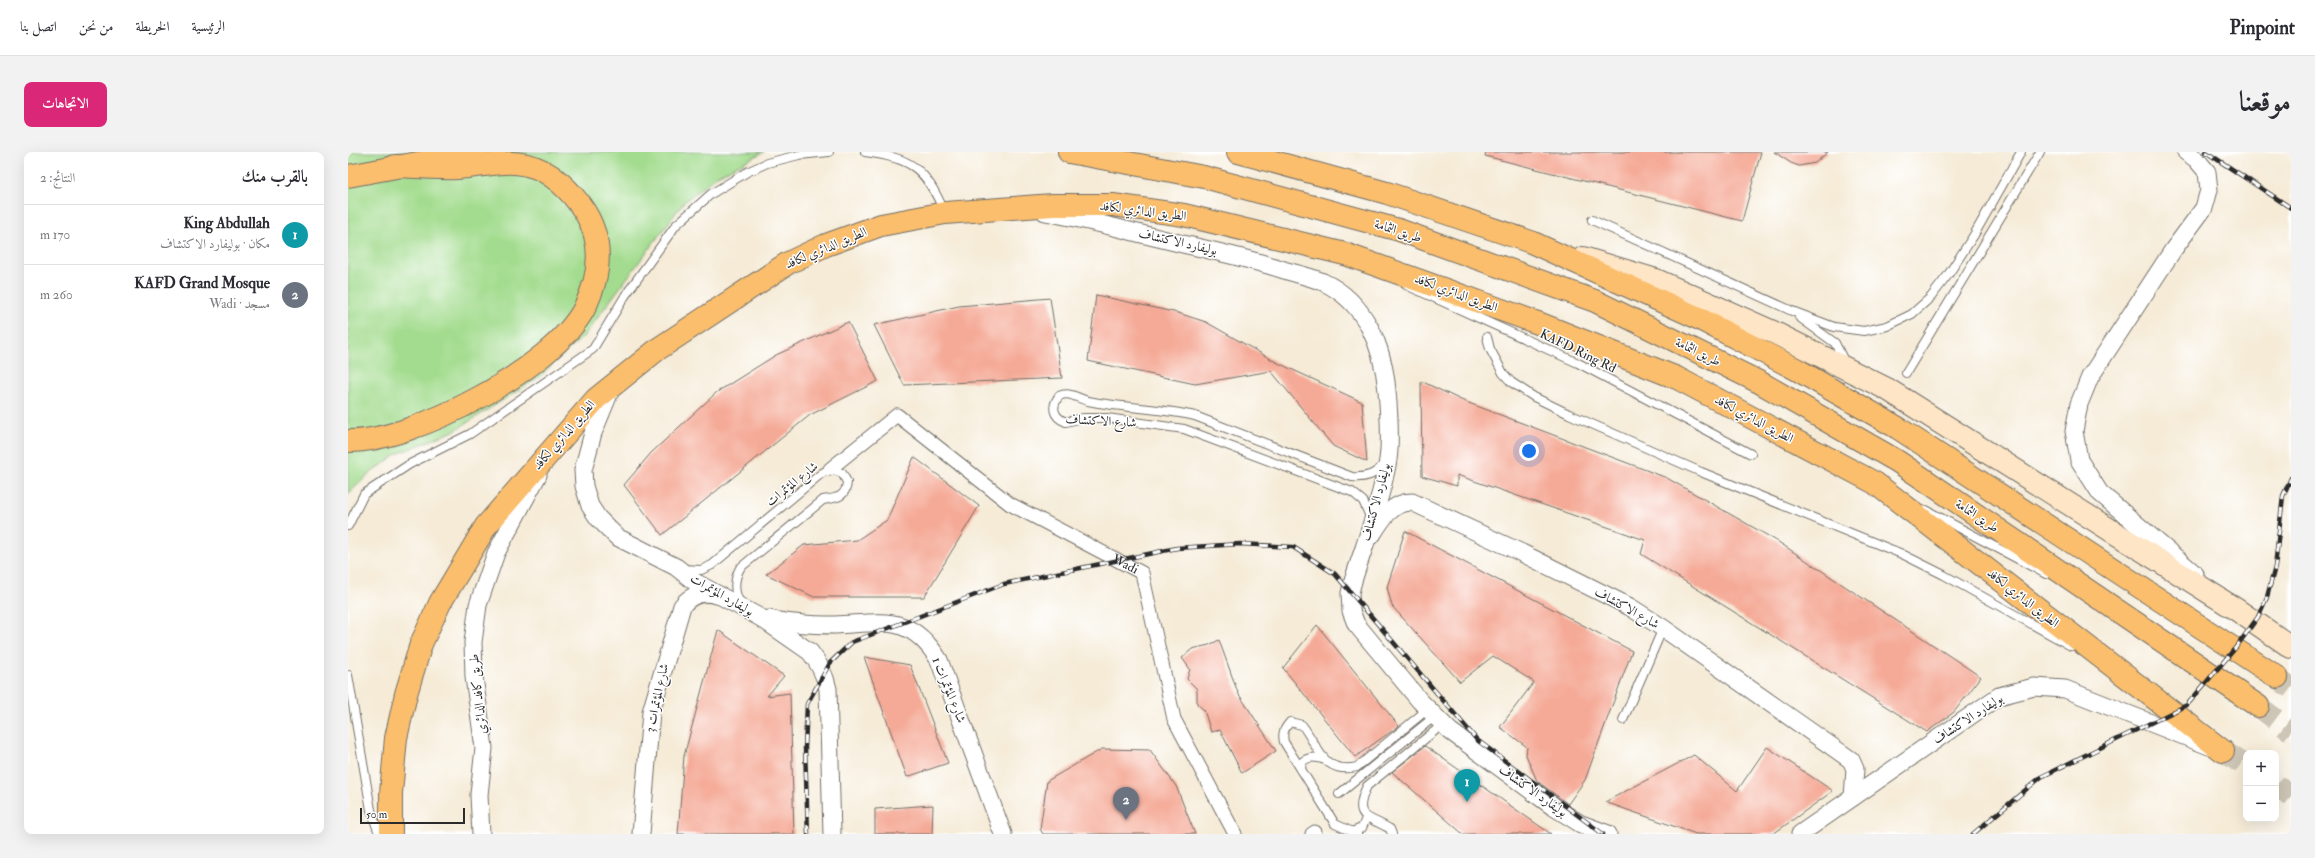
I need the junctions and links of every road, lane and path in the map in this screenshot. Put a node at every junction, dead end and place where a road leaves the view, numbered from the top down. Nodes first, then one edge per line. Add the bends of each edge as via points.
1 (477, 152) edge
2 (829, 152) edge
3 (865, 152) edge
4 (1069, 152) edge
5 (1238, 152) edge
6 (2021, 152) edge
7 (2040, 152) edge
8 (2186, 152) edge
9 (395, 166) junction
10 (348, 176) edge
11 (1023, 208) junction
12 (945, 213) junction
13 (1592, 220) dead end
14 (1531, 242) junction
15 (1396, 272) junction
16 (1792, 311) junction
17 (1487, 337) dead end
18 (1849, 371) junction
19 (1906, 374) dead end
20 (614, 383) junction
21 (348, 440) edge
22 (551, 450) junction
23 (1751, 454) dead end
24 (1388, 459) junction
25 (830, 469) junction
26 (1875, 484) junction
27 (1371, 521) junction
28 (348, 526) edge
29 (1364, 548) junction
30 (676, 567) junction
31 (719, 596) junction
32 (743, 608) junction
33 (2237, 610) junction
34 (2125, 616) junction
35 (761, 618) junction
36 (1663, 628) junction
37 (2291, 647) edge
38 (2121, 674) junction
39 (348, 675) edge
40 (2278, 677) tunnel mouth
41 (2258, 706) tunnel mouth
42 (1435, 717) junction
43 (1623, 720) dead end
44 (2223, 752) joint
45 (1326, 760) junction
46 (1301, 769) junction
47 (1339, 794) dead end
48 (1853, 797) junction
49 (1366, 818) junction
50 (1579, 829) edge
51 (1354, 833) edge
52 (1604, 833) edge
53 (378, 834) edge
54 (391, 834) edge
55 (481, 834) edge
56 (641, 834) edge
57 (832, 834) edge
58 (1004, 834) edge
59 (1235, 834) edge
60 (1392, 834) edge
61 (1800, 834) edge

1 - 9 main road
2 - 28 lane via 799,155 767,163 746,172 711,194 676,225 626,296 594,349 470,434 410,464 364,494
3 - 12 lane via 892,155 924,173 934,187
4 - 34 main road, طريق الثمامة via 1204,177 1399,230 1595,301 1760,384 1897,461
5 - 14 main road via 1387,193
6 - 16 lane via 1948,275 1931,297 1912,314 1887,326 1864,331 1834,327
7 - 19 lane
8 - 33 street via 2207,172 2208,190 2204,208 2173,250 2090,377 2079,404 2074,431 2079,460 2100,493
9 - 10 main road
9 - 21 main road via 459,168 494,163 528,165 548,175 567,190 590,221 599,250 598,274 583,310 560,339 526,367 432,421 378,437
11 - 12 main road, الطريق الدائري لكافد
11 - 15 main road, الطريق الدائري لكافد via 1113,205 1184,215 1345,254
11 - 24 street, بوليفارد الاكتشاف via 1100,222 1140,234 1247,258 1323,282 1339,292 1369,325 1380,346 1388,400
12 - 20 main road, الطريق الدائري لكافد via 881,225 826,245 788,263 658,349
13 - 16 lane
14 - 18 main road via 1656,280 1773,332
14 - 40 main road via 1694,316 1796,369 1898,428
15 - 23 lane, KAFD Ring Rd via 1410,289 1578,363
15 - 26 main road, الطريق الدائري لكافد via 1538,323 1677,378
16 - 18 lane via 1835,343
17 - 38 lane, الطريق الدائري لكافد via 1490,349 1503,373 1511,382 1534,396 1701,472 1921,563
18 - 33 main road via 1893,394
20 - 22 main road, الطريق الدائري لكافد via 596,399
20 - 30 street, بوليفارد المؤتمرات via 593,433 583,470 584,486 590,506 603,525 617,537
22 - 54 main road, الطريق الدائري لكافد via 486,526 440,602 421,644 396,738 391,793
22 - 55 street, طريق كافد الدائري via 496,553 478,605 473,642 474,678 484,748 479,795
24 - 27 street, بوليفارد الاكتشاف via 1382,489
24 - 27 lane, شارع الاكتشاف via 1373,474 1362,478 1352,477 1195,416 1091,401 1073,394 1058,396 1055,401 1056,416 1066,422 1082,418 1107,418 1161,424 1184,429 1258,456 1352,492 1363,501
25 - 30 lane, شارع المؤتمرات via 712,565 695,570
25 - 32 lane, شارع المؤتمرات via 837,470 846,478 847,488 844,494 839,498 823,500 740,568 736,575 736,587 737,598
25 - 59 street, Wadi via 897,415 1010,504 1142,573 1174,719
26 - 34 lane
26 - 38 main road, الطريق الدائري لكافد
27 - 29 street, بوليفارد الاكتشاف
29 - 36 street, شارع الاكتشاف via 1391,509 1401,503 1412,502 1528,556 1630,608
29 - 42 street, بوليفارد الاكتشاف via 1350,593 1351,611 1356,624
30 - 31 street, بوليفارد المؤتمرات
31 - 32 street, بوليفارد المؤتمرات
31 - 56 street, شارع المؤتمرات 3 via 710,593 693,596 682,606 651,712
32 - 35 street, بوليفارد المؤتمرات
33 - 37 main road
34 - 41 main road, طريق الثمامة
35 - 57 street, بوليفارد المؤتمرات via 810,652 826,678
35 - 58 street, شارع المؤتمرات 1 via 800,625 894,623 921,636 939,660
36 - 43 lane
36 - 48 street, شارع الاكتشاف via 1851,760 1855,769
38 - 44 main road, الطريق الدائري لكافد
39 - 53 lane via 371,810
42 - 45 lane via 1356,767 1339,768
42 - 47 lane
42 - 49 lane via 1367,786 1362,803 1362,813
42 - 50 street, بوليفارد الاكتشاف via 1469,747 1552,806
44 - 48 street, بوليفارد الاكتشاف via 2136,719 2078,693 2065,689 2034,687 1999,696
45 - 46 lane via 1306,758
45 - 46 lane via 1317,751 1302,725 1290,722 1282,734 1284,742
46 - 51 lane via 1335,824
48 - 61 street, بوليفارد الاكتشاف
49 - 51 lane via 1362,828
49 - 60 lane via 1385,826
50 - 52 street, بوليفارد الاكتشاف

